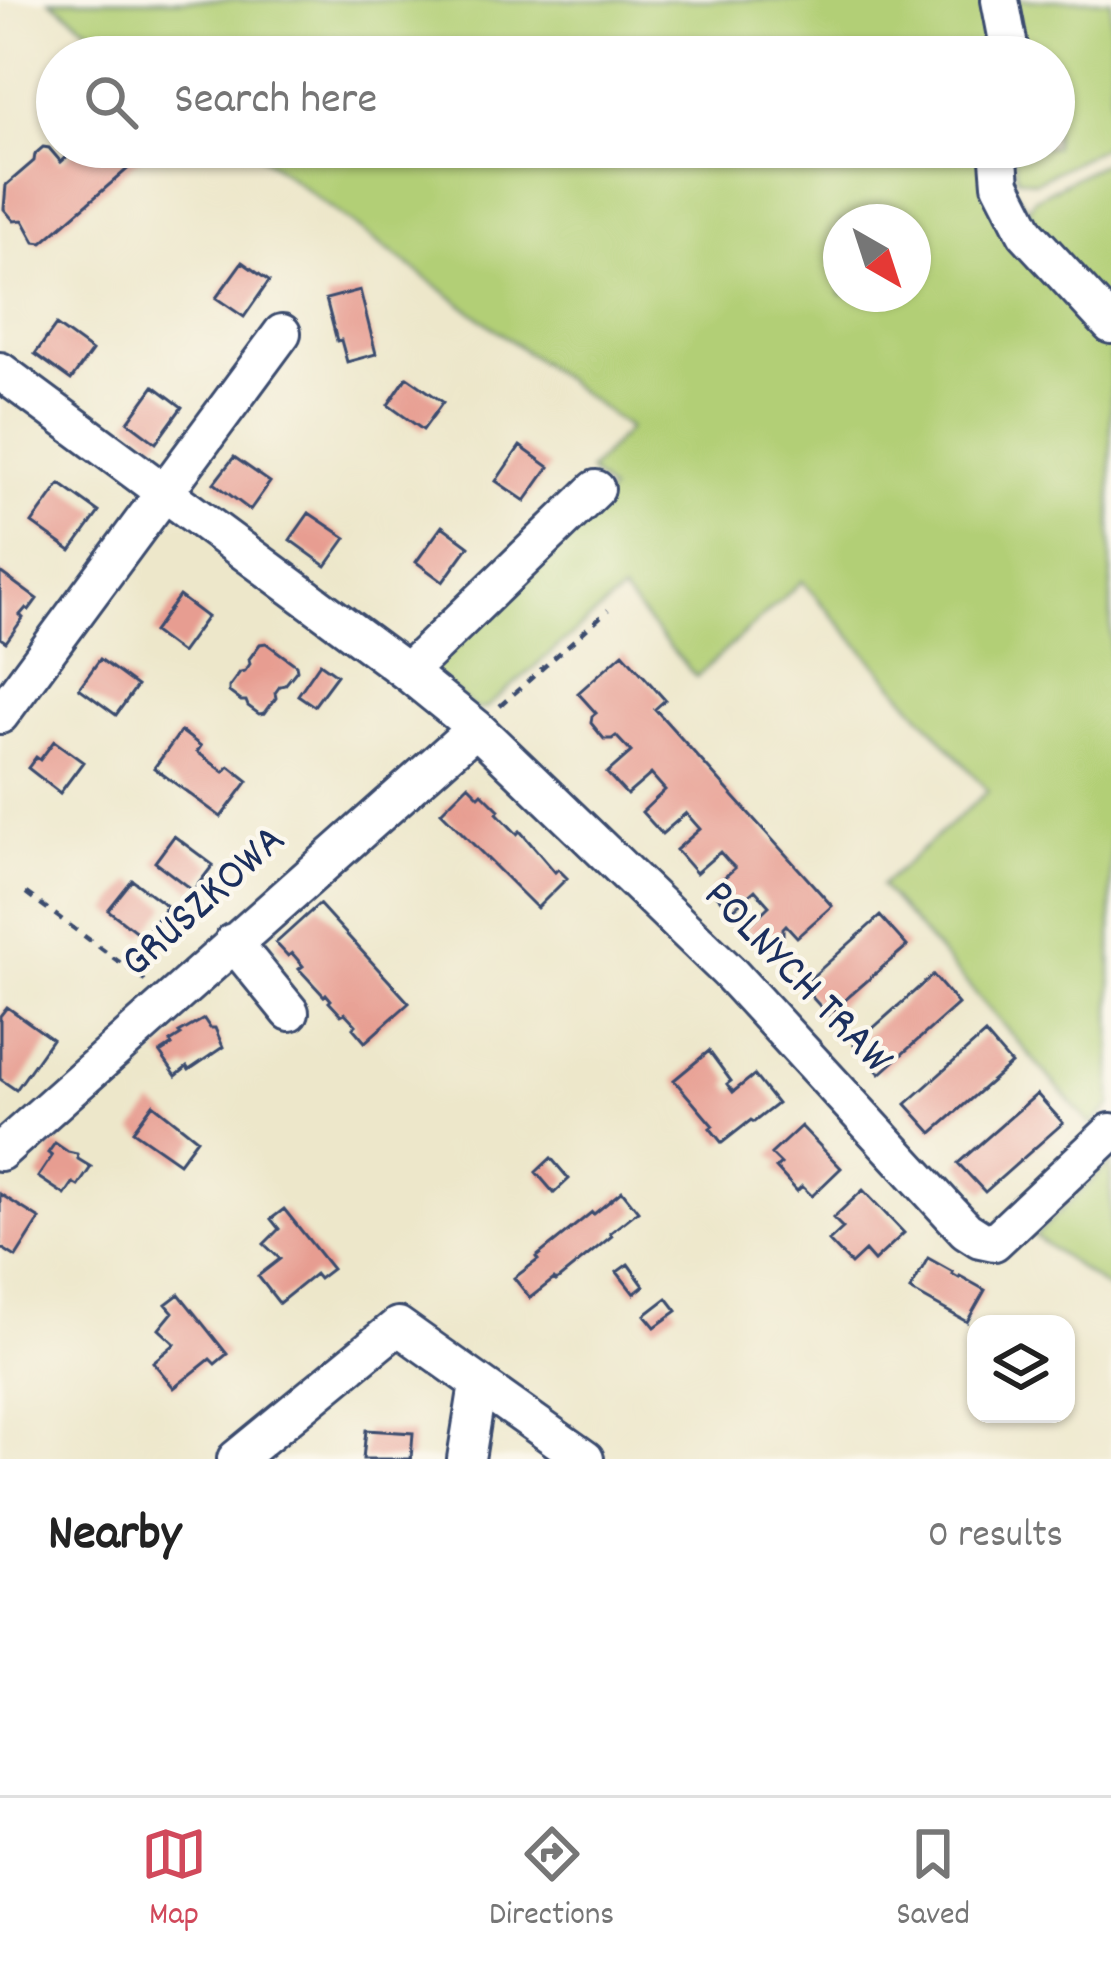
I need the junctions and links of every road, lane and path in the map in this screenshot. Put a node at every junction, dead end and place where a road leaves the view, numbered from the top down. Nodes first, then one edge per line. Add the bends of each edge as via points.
1 (1000, 0) edge
2 (1007, 36) edge
3 (1000, 168) edge
4 (1111, 325) edge
5 (282, 333) dead end
6 (0, 371) edge
7 (596, 489) dead end
8 (164, 490) junction
9 (608, 610) dead end
10 (407, 672) junction
11 (0, 715) edge
12 (476, 728) junction
13 (26, 893) dead end
14 (233, 942) junction
15 (169, 999) junction
16 (290, 1012) dead end
17 (1111, 1132) edge
18 (6, 1136) edge
19 (478, 1384) junction
20 (236, 1459) edge
21 (466, 1459) edge
22 (585, 1459) edge

1 - 2 street
3 - 4 street via 1026,233
5 - 8 street
6 - 8 street, POLNYCH TRAW
7 - 10 street
8 - 10 street, POLNYCH TRAW
8 - 11 street
9 - 12 path
10 - 12 street, POLNYCH TRAW
12 - 14 street, GRUSZKOWA
12 - 17 street, POLNYCH TRAW via 730,974 980,1239 994,1242 1007,1232
13 - 15 path
14 - 15 street, GRUSZKOWA
14 - 16 street
15 - 18 street, GRUSZKOWA
19 - 20 street via 398,1326
19 - 21 street
19 - 22 street

